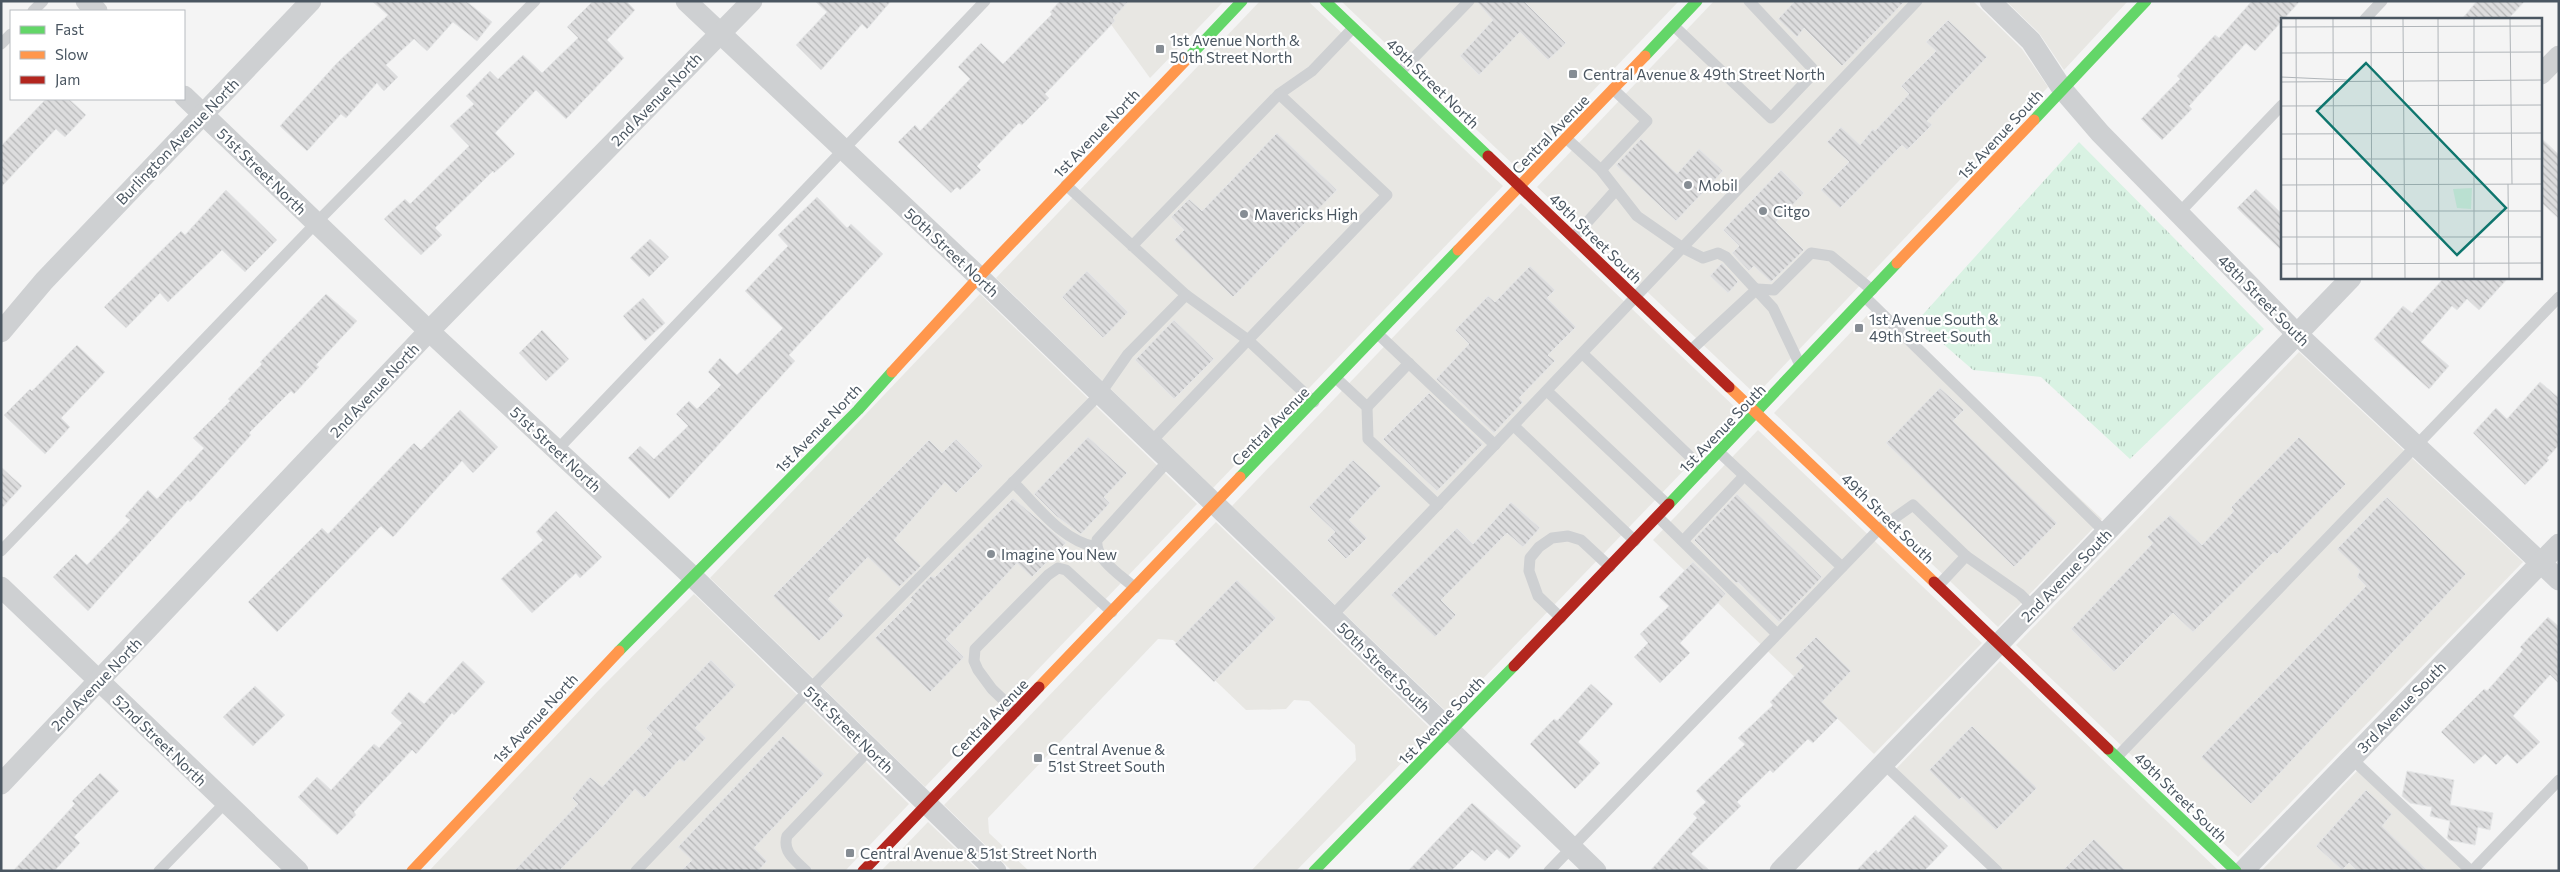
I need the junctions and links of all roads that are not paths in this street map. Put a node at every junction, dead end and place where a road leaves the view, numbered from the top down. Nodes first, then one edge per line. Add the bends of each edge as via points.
1 (43, 1) edge
2 (86, 1) edge
3 (311, 1) edge
4 (535, 1) edge
5 (686, 1) edge
6 (752, 1) edge
7 (986, 1) edge
8 (1242, 1) edge
9 (1325, 1) edge
10 (1469, 1) edge
11 (1697, 1) edge
12 (1749, 1) edge
13 (1917, 1) edge
14 (1990, 1) edge
15 (2146, 1) edge
16 (2382, 1) edge
17 (34, 10) edge
18 (96, 10) edge
19 (2366, 18) edge
20 (1674, 26) junction
21 (1353, 28) junction
22 (720, 34) junction
23 (10, 35) edge
24 (1, 44) edge
25 (2559, 56) edge
26 (1400, 72) junction
27 (2542, 73) edge
28 (1613, 89) junction
29 (2063, 90) junction
30 (1279, 94) junction
31 (185, 97) edge
32 (2281, 106) edge
33 (203, 114) junction
34 (1566, 138) junction
35 (843, 150) junction
36 (1601, 170) junction
37 (1066, 186) junction
38 (1520, 186) junction
39 (1616, 190) junction
40 (2179, 214) junction
41 (316, 223) junction
42 (1574, 237) junction
43 (1132, 246) junction
44 (1683, 248) junction
45 (979, 277) junction
46 (2350, 279) edge
47 (44, 281) junction
48 (1757, 289) junction
49 (1186, 295) junction
50 (1869, 295) junction
51 (2559, 297) edge
52 (1637, 298) junction
53 (1, 311) edge
54 (429, 331) junction
55 (1, 332) edge
56 (1378, 334) junction
57 (2298, 335) junction
58 (1248, 340) junction
59 (1691, 350) junction
60 (1583, 354) junction
61 (1409, 363) junction
62 (1801, 367) junction
63 (1336, 378) junction
64 (1547, 391) junction
65 (1100, 394) junction
66 (1314, 402) junction
67 (1367, 407) junction
68 (1757, 413) junction
69 (1514, 426) junction
70 (1150, 443) junction
71 (1495, 445) junction
72 (2416, 446) junction
73 (557, 450) junction
74 (1719, 452) junction
75 (1168, 461) junction
76 (1703, 469) junction
77 (1744, 476) junction
78 (1013, 482) junction
79 (1214, 505) junction
80 (1668, 505) junction
81 (1438, 506) junction
82 (1658, 517) junction
83 (1879, 529) junction
84 (2106, 533) junction
85 (1635, 541) junction
86 (1683, 541) junction
87 (2559, 544) edge
88 (1096, 547) junction
89 (1, 551) edge
90 (1966, 556) junction
91 (2541, 563) junction
92 (1610, 567) junction
93 (1842, 567) junction
94 (693, 577) junction
95 (2559, 580) edge
96 (1938, 586) junction
97 (1, 587) edge
98 (1135, 588) junction
99 (2034, 608) junction
100 (1112, 612) junction
101 (1331, 617) junction
102 (1561, 618) junction
103 (1777, 634) junction
104 (1999, 644) junction
105 (99, 681) junction
106 (809, 690) junction
107 (1016, 712) junction
108 (1452, 732) junction
109 (870, 749) junction
110 (2117, 757) junction
111 (2352, 759) junction
112 (1884, 764) junction
113 (2559, 780) edge
114 (1, 784) edge
115 (226, 802) junction
116 (926, 805) junction
117 (1572, 847) junction
118 (159, 871) edge
119 (298, 871) edge
120 (412, 871) edge
121 (636, 871) edge
122 (806, 871) edge
123 (863, 871) edge
124 (996, 871) edge
125 (1314, 871) edge
126 (1549, 871) edge
127 (1596, 871) edge
128 (1780, 871) edge
129 (1997, 871) edge
130 (2236, 871) edge
131 (2243, 871) edge
132 (2471, 871) edge

1 - 17 lane
2 - 18 street
3 - 33 street, Burlington Avenue North
4 - 41 lane
5 - 22 street, 50th Street North
6 - 22 street, 2nd Avenue North
7 - 35 lane
8 - 37 main road, 1st Avenue North
9 - 21 main road, 49th Street North
10 - 26 lane
11 - 20 main road, Central Avenue
12 - 20 lane via 1812,68 1813,74 1771,118
13 - 44 lane
14 - 29 street, 48th Street South via 2031,42
15 - 29 main road, 1st Avenue South
16 - 19 lane
20 - 28 main road, Central Avenue
21 - 26 main road, 49th Street North
21 - 30 lane via 1312,71
22 - 35 street, 50th Street North
22 - 54 street, 2nd Avenue North
23 - 24 lane
25 - 27 street
26 - 38 main road, 49th Street North
28 - 34 main road, Central Avenue
28 - 36 lane via 1647,121
29 - 40 street, 48th Street South
29 - 50 main road, 1st Avenue South
30 - 43 lane
30 - 58 lane via 1386,195
31 - 33 street, 51st Street North
32 - 40 lane
33 - 41 street, 51st Street North
33 - 47 street, Burlington Avenue North
34 - 36 lane
34 - 38 main road, Central Avenue
35 - 45 street, 50th Street North
35 - 73 lane
36 - 39 lane
37 - 43 lane
37 - 45 main road, 1st Avenue North
38 - 42 main road, 49th Street South
38 - 56 main road, Central Avenue
39 - 42 lane
39 - 44 lane via 1637,216
40 - 57 street, 48th Street South
41 - 54 street, 51st Street North
41 - 89 lane
42 - 52 main road, 49th Street South
43 - 49 lane
44 - 48 lane via 1703,258 1718,253 1726,257
44 - 52 lane
45 - 65 street, 50th Street North
45 - 94 main road, 1st Avenue North via 858,410
46 - 57 street, 2nd Avenue South
47 - 53 street, Burlington Avenue North
47 - 55 street, Burlington Avenue North
48 - 50 lane via 1774,290 1812,253 1831,256
48 - 59 lane
48 - 62 lane via 1774,308
49 - 58 lane
49 - 65 lane via 1128,354
50 - 62 main road, 1st Avenue South
50 - 84 lane
51 - 72 lane
52 - 59 main road, 49th Street South
52 - 60 lane
54 - 73 street, 51st Street North
54 - 105 street, 2nd Avenue North
56 - 61 lane
56 - 63 main road, Central Avenue
57 - 72 street, 48th Street South
57 - 84 street, 2nd Avenue South
58 - 66 lane
58 - 70 lane
59 - 68 main road, 49th Street South
60 - 64 lane
60 - 76 lane
61 - 67 lane
61 - 71 lane
62 - 68 main road, 1st Avenue South
63 - 66 main road, Central Avenue
63 - 67 lane
64 - 69 lane
64 - 80 lane
65 - 70 street, 50th Street North
65 - 78 lane
66 - 79 main road, Central Avenue
67 - 81 lane via 1368,439
68 - 74 main road, 1st Avenue South
68 - 83 main road, 49th Street South
69 - 71 lane
69 - 85 lane
70 - 75 street, 50th Street North
71 - 81 lane
72 - 91 street, 48th Street South
72 - 110 lane
73 - 94 street, 51st Street North
74 - 76 main road, 1st Avenue South
74 - 77 lane
75 - 79 street, 50th Street North
75 - 88 lane via 1097,540
76 - 80 main road, 1st Avenue South
77 - 86 lane
77 - 93 lane
78 - 88 lane via 1066,534 1084,545
78 - 106 lane
79 - 98 main road, Central Avenue
79 - 101 street, 50th Street South
80 - 82 main road, 1st Avenue South
81 - 101 lane
82 - 85 main road, 1st Avenue South
82 - 86 lane
83 - 90 lane via 1913,505
83 - 93 lane
83 - 96 main road, 49th Street South
84 - 99 street, 2nd Avenue South
85 - 92 main road, 1st Avenue South
86 - 103 lane
87 - 91 street, 3rd Avenue South
88 - 98 lane via 1099,555
90 - 96 lane
90 - 99 lane via 2020,594
91 - 95 street, 48th Street South
91 - 111 street, 3rd Avenue South
92 - 102 main road, 1st Avenue South
92 - 102 lane via 1581,540 1568,536 1552,538 1539,547 1530,558 1529,571 1538,596
93 - 103 lane
94 - 106 street, 51st Street North
94 - 120 main road, 1st Avenue North via 589,682
96 - 104 main road, 49th Street South
97 - 105 street, 52nd Street North
98 - 100 main road, Central Avenue
99 - 104 street, 2nd Avenue South
100 - 107 main road, Central Avenue
100 - 107 lane via 1066,570 1058,568 993,629 975,649 974,661 992,689
101 - 108 street, 50th Street South
102 - 108 main road, 1st Avenue South
103 - 117 lane
104 - 110 main road, 49th Street South
104 - 112 street, 2nd Avenue South
105 - 114 street, 2nd Avenue North
105 - 115 street, 52nd Street North
106 - 109 street, 51st Street North
106 - 121 lane
107 - 116 main road, Central Avenue
108 - 117 street, 50th Street South
108 - 125 main road, 1st Avenue South
109 - 116 street, 51st Street North
109 - 122 lane via 787,836 784,843 786,851
110 - 130 main road, 49th Street South
111 - 131 street, 3rd Avenue South
111 - 132 lane
112 - 128 street, 2nd Avenue South
112 - 129 lane
113 - 132 lane
115 - 118 lane
115 - 119 street, 52nd Street North
116 - 123 main road, Central Avenue
116 - 124 street, 51st Street North
117 - 126 lane
117 - 127 street, 50th Street South

